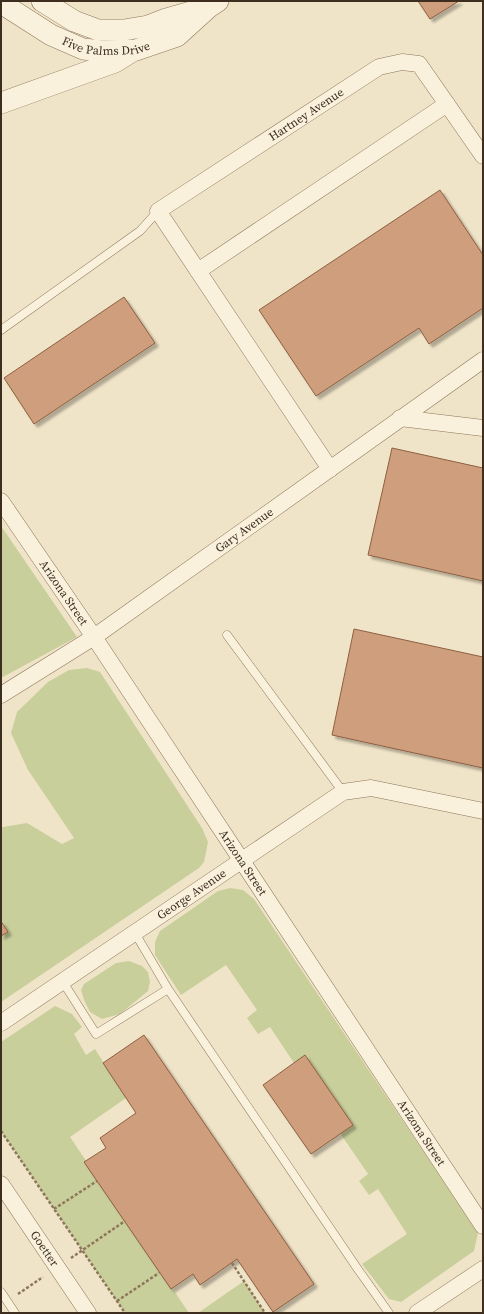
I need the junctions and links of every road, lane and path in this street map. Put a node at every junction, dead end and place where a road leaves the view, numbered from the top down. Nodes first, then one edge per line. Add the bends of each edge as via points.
1 (42, 1) edge
2 (1, 3) edge
3 (214, 4) edge
4 (136, 50) junction
5 (1, 103) edge
6 (447, 104) junction
7 (483, 156) edge
8 (158, 211) junction
9 (198, 271) junction
10 (1, 330) edge
11 (483, 360) edge
12 (400, 418) junction
13 (483, 428) edge
14 (330, 470) junction
15 (1, 501) edge
16 (227, 635) dead end
17 (94, 637) junction
18 (1, 695) edge
19 (343, 792) junction
20 (483, 811) edge
21 (241, 861) junction
22 (135, 933) junction
23 (63, 982) junction
24 (168, 989) junction
25 (1, 1023) edge
26 (1, 1131) edge
27 (97, 1181) dead end
28 (1, 1184) edge
29 (54, 1209) junction
30 (483, 1226) edge
31 (232, 1263) dead end
32 (483, 1269) edge
33 (159, 1273) dead end
34 (1, 1292) edge
35 (117, 1301) junction
36 (15, 1313) edge
37 (88, 1313) edge
38 (125, 1313) edge
39 (265, 1313) edge
40 (389, 1313) edge
41 (417, 1313) edge

1 - 3 street, Five Palms Drive via 74,21 98,30 124,30 148,26
2 - 4 street, Five Palms Drive via 51,35 83,49
3 - 4 street, Five Palms Drive via 177,36
4 - 5 street via 115,62
6 - 7 street, Hartney Avenue
6 - 8 street, Hartney Avenue via 419,64 402,62 378,67
6 - 9 street
8 - 9 street
8 - 10 lane via 140,231
9 - 14 street
11 - 12 street, Gary Avenue
12 - 13 street
12 - 14 street, Gary Avenue
14 - 17 street, Gary Avenue
15 - 17 street, Arizona Street
16 - 19 lane
17 - 18 street, Gary Avenue
17 - 21 street, Arizona Street
19 - 20 street, George Avenue via 371,788
19 - 21 street, George Avenue
21 - 22 street, George Avenue
21 - 30 street, Arizona Street
22 - 23 street, George Avenue
22 - 24 lane
23 - 24 lane via 96,1034
23 - 25 street, George Avenue
24 - 40 lane
26 - 29 path
27 - 29 path
28 - 37 street, Goetter
29 - 35 path
31 - 39 path
32 - 41 street
33 - 35 path
34 - 36 lane
35 - 38 path

